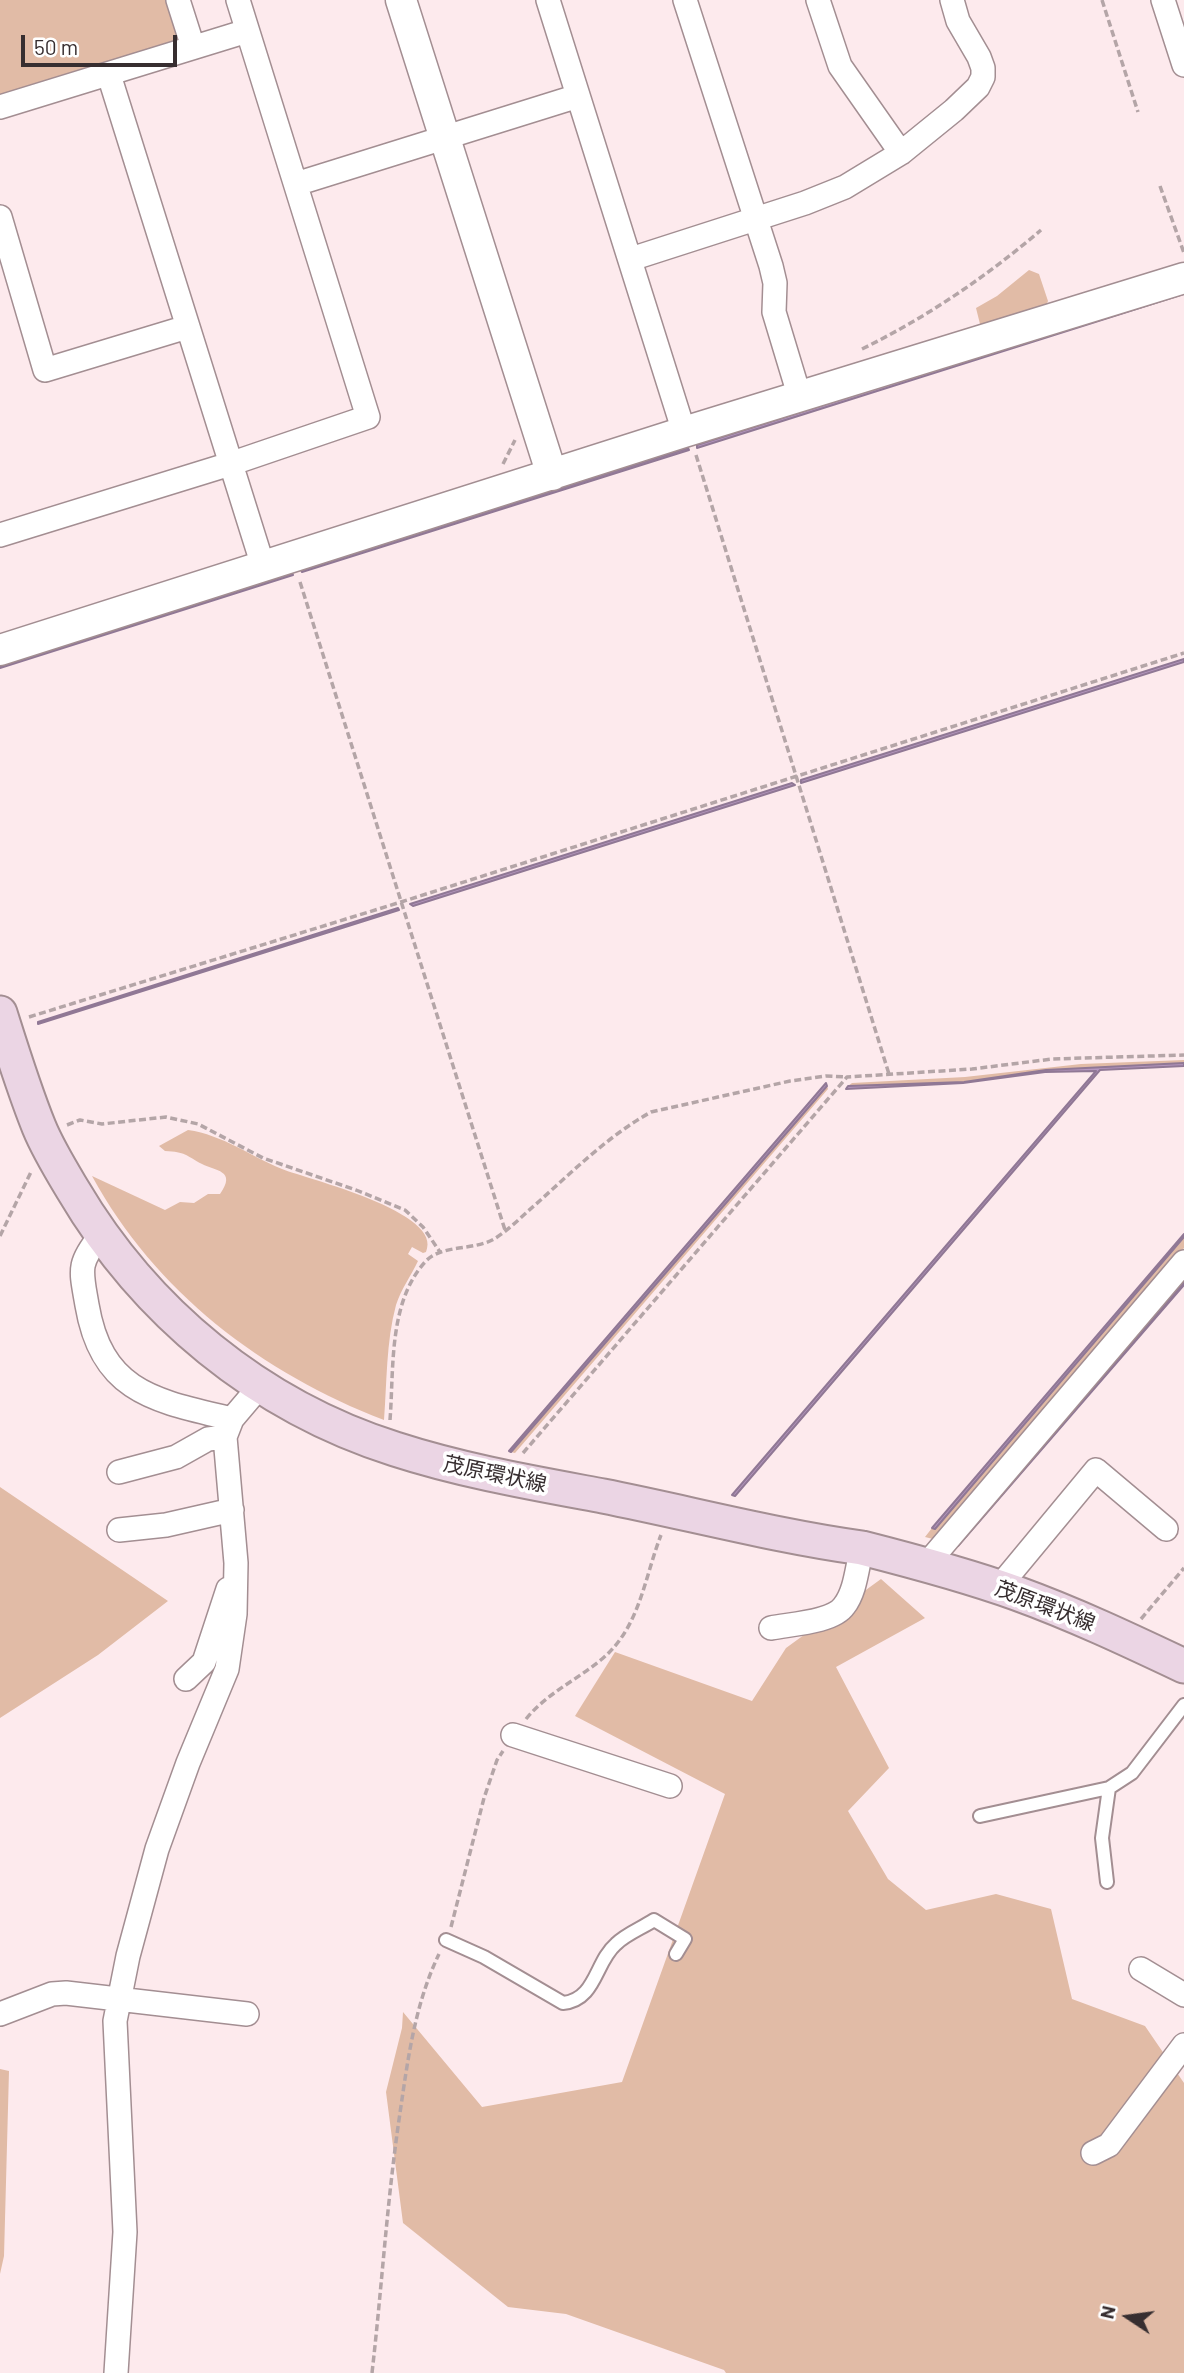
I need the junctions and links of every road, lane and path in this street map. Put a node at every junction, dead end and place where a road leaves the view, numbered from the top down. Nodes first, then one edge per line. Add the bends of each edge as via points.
1 (178, 0) edge
2 (237, 0) edge
3 (401, 0) edge
4 (548, 0) edge
5 (685, 0) edge
6 (818, 0) edge
7 (952, 0) edge
8 (1102, 0) edge
9 (1163, 0) edge
10 (247, 31) junction
11 (193, 47) junction
12 (1184, 65) edge
13 (109, 75) junction
14 (578, 96) junction
15 (0, 107) edge
16 (1138, 112) dead end
17 (444, 138) junction
18 (901, 153) junction
19 (296, 184) junction
20 (1160, 186) dead end
21 (0, 217) edge
22 (754, 219) junction
23 (1184, 253) edge
24 (631, 259) junction
25 (7, 272) edge
26 (1184, 278) edge
27 (187, 327) junction
28 (800, 398) junction
29 (686, 432) junction
30 (230, 464) junction
31 (552, 475) junction
32 (0, 534) edge
33 (292, 556) junction
34 (263, 566) junction
35 (0, 650) edge
36 (1184, 653) edge
37 (796, 776) junction
38 (401, 902) junction
39 (2, 1020) edge
40 (1184, 1055) edge
41 (889, 1074) junction
42 (847, 1077) junction
43 (45, 1138) junction
44 (505, 1230) junction
45 (0, 1236) edge
46 (101, 1236) junction
47 (440, 1252) junction
48 (1184, 1262) edge
49 (260, 1386) junction
50 (229, 1428) junction
51 (388, 1447) junction
52 (119, 1472) dead end
53 (498, 1475) junction
54 (232, 1510) junction
55 (670, 1510) junction
56 (1166, 1529) dead end
57 (119, 1530) dead end
58 (862, 1548) junction
59 (236, 1563) junction
60 (926, 1565) junction
61 (1184, 1568) edge
62 (999, 1587) junction
63 (771, 1628) dead end
64 (1120, 1636) junction
65 (1184, 1666) edge
66 (186, 1679) dead end
67 (1184, 1704) edge
68 (513, 1735) junction
69 (670, 1786) dead end
70 (1109, 1788) junction
71 (980, 1815) dead end
72 (1107, 1882) dead end
73 (446, 1940) junction
74 (676, 1954) dead end
75 (1141, 1969) dead end
76 (1184, 1995) edge
77 (120, 1998) junction
78 (0, 2014) edge
79 (247, 2014) dead end
80 (1184, 2045) edge
81 (1093, 2153) dead end
82 (116, 2373) edge
83 (372, 2373) edge

1 - 11 street
2 - 10 street
3 - 17 street
4 - 14 street
5 - 22 street
6 - 18 street via 840,66
7 - 18 street via 958,21 979,57 983,77 962,102
8 - 16 path
9 - 12 street
10 - 11 street
10 - 19 street
11 - 13 street
13 - 15 street
13 - 27 street
14 - 17 street
14 - 24 street
17 - 19 street
17 - 31 street
18 - 22 street via 845,187
19 - 30 street via 368,417
20 - 23 path
21 - 25 street
22 - 24 street
22 - 28 street via 771,266 774,312
24 - 29 street
25 - 27 street via 45,370
26 - 28 street
27 - 30 street
28 - 29 street
29 - 31 street
29 - 37 path
30 - 32 street
30 - 34 street
31 - 33 street
33 - 34 street
33 - 38 path
34 - 35 street
36 - 37 path
37 - 38 path
37 - 41 path
38 - 39 path via 169,975
38 - 44 path
39 - 43 main road, 茂原環状線
40 - 41 path via 1052,1059
41 - 42 path
42 - 44 path via 790,1081 651,1112 593,1154
42 - 53 path via 518,1459
43 - 45 path
43 - 46 main road, 茂原環状線
43 - 47 path via 80,1120 102,1124 166,1117 198,1124 263,1158 404,1210
44 - 47 path via 472,1248
46 - 49 main road, 茂原環状線 via 173,1317
46 - 50 street via 88,1251 81,1270 92,1327 106,1361 121,1378 150,1397
47 - 51 path via 425,1262 413,1279 402,1306
48 - 60 street
49 - 50 street
49 - 51 main road, 茂原環状線 via 323,1420
50 - 52 street via 176,1457
50 - 54 street
51 - 53 main road, 茂原環状線
53 - 55 main road, 茂原環状線
54 - 57 street
54 - 59 street
55 - 58 main road, 茂原環状線
55 - 68 path via 626,1633 602,1659 549,1695
56 - 62 street via 1096,1470
58 - 60 main road, 茂原環状線
58 - 63 street via 845,1606 834,1616
59 - 66 street via 204,1662
59 - 77 street via 228,1669 157,1849
60 - 62 main road, 茂原環状線
61 - 64 path
62 - 64 main road, 茂原環状線
64 - 65 main road, 茂原環状線
67 - 70 lane via 1132,1773
68 - 69 street
68 - 73 path via 497,1760 484,1798
70 - 71 lane
70 - 72 lane via 1102,1838
73 - 74 lane via 563,2003 575,2001 585,1992 615,1944 654,1920 685,1939
73 - 83 path via 411,2034 389,2187
75 - 76 street
77 - 78 street via 52,1994
77 - 79 street
77 - 82 street via 116,2081 124,2231
80 - 81 street via 1109,2145

